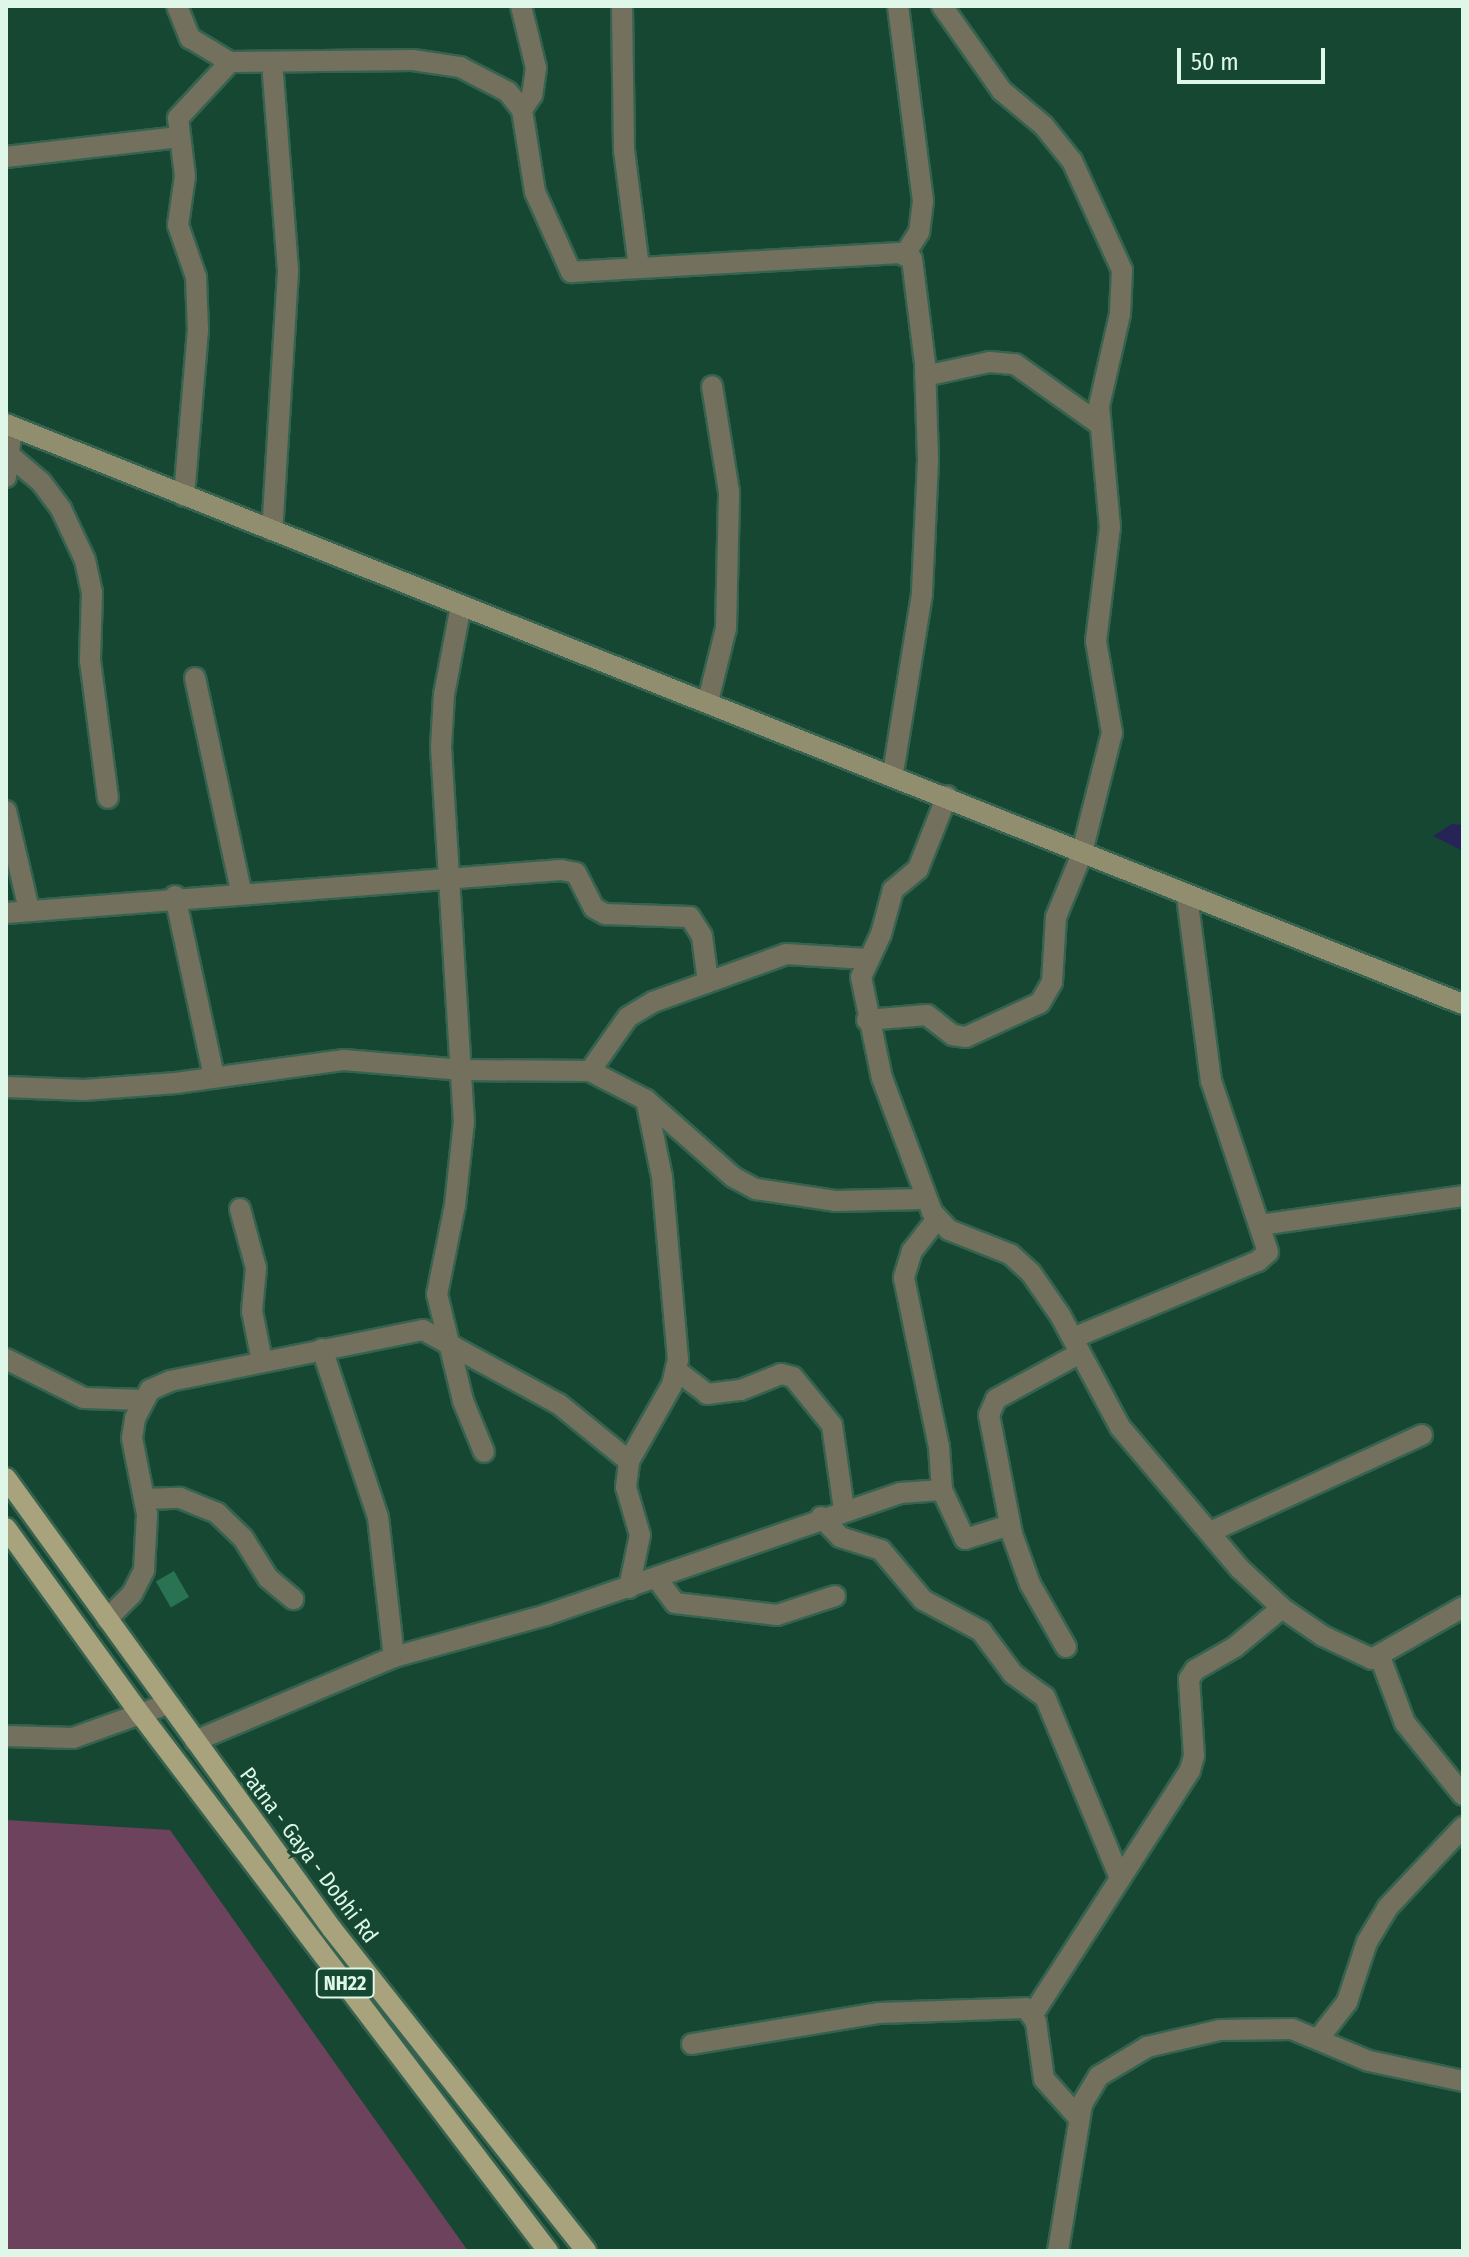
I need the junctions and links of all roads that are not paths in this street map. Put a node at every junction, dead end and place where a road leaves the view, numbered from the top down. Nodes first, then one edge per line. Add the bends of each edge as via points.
1 (177, 6) edge
2 (521, 6) edge
3 (622, 6) edge
4 (898, 6) edge
5 (942, 6) edge
6 (230, 62) junction
7 (272, 62) junction
8 (522, 110) junction
9 (178, 137) junction
10 (6, 157) edge
11 (905, 254) junction
12 (639, 267) junction
13 (925, 376) junction
14 (712, 386) dead end
15 (1099, 424) junction
16 (9, 426) edge
17 (9, 455) junction
18 (6, 477) edge
19 (184, 496) junction
20 (272, 531) junction
21 (461, 605) junction
22 (195, 678) dead end
23 (708, 701) junction
24 (893, 774) junction
25 (947, 796) junction
26 (108, 798) dead end
27 (6, 811) edge
28 (1081, 856) junction
29 (449, 877) junction
30 (241, 891) junction
31 (175, 896) junction
32 (1187, 897) junction
33 (29, 910) junction
34 (6, 913) edge
35 (867, 959) junction
36 (708, 982) junction
37 (1463, 1004) edge
38 (867, 1020) junction
39 (463, 1070) junction
40 (590, 1071) junction
41 (214, 1077) junction
42 (6, 1087) edge
43 (646, 1100) junction
44 (1463, 1196) edge
45 (924, 1199) junction
46 (240, 1209) dead end
47 (937, 1219) junction
48 (1260, 1225) junction
49 (1076, 1345) junction
50 (448, 1346) junction
51 (322, 1349) junction
52 (6, 1359) edge
53 (262, 1361) junction
54 (677, 1371) junction
55 (143, 1400) junction
56 (1422, 1435) dead end
57 (484, 1452) dead end
58 (629, 1461) junction
59 (6, 1478) edge
60 (942, 1490) junction
61 (145, 1499) junction
62 (844, 1509) junction
63 (821, 1517) junction
64 (1010, 1525) junction
65 (6, 1528) edge
66 (1210, 1532) junction
67 (657, 1579) junction
68 (629, 1588) junction
69 (835, 1596) dead end
70 (293, 1599) dead end
71 (1463, 1607) edge
72 (1282, 1608) junction
73 (107, 1619) junction
74 (1066, 1647) dead end
75 (394, 1657) junction
76 (1380, 1657) junction
77 (168, 1704) junction
78 (141, 1715) junction
79 (6, 1736) edge
80 (195, 1741) junction
81 (1463, 1795) edge
82 (1463, 1827) edge
83 (1119, 1876) junction
84 (1033, 2014) junction
85 (1319, 2038) junction
86 (692, 2044) dead end
87 (1463, 2081) edge
88 (1078, 2117) junction
89 (548, 2251) edge
90 (586, 2251) edge
91 (1058, 2251) edge

1 - 6 street via 190,38
2 - 8 street via 536,68 536,83
3 - 12 street via 624,150
4 - 11 street via 923,201 919,232
5 - 15 street via 1002,91 1060,144 1116,249 1122,291
6 - 7 street
6 - 9 street via 178,118
7 - 8 street via 446,64 508,92
7 - 20 street via 288,272
8 - 12 street via 531,180 564,265 576,272
9 - 10 street
9 - 19 street via 185,176 178,225 196,277 198,331
11 - 12 street
11 - 13 street via 916,268
13 - 15 street via 990,362 1015,364
13 - 24 street via 922,594
14 - 23 street via 729,492 726,628
15 - 28 street via 1110,527 1096,641 1112,733
16 - 17 street
16 - 19 street
17 - 18 street
17 - 26 street via 41,482 61,509 88,569 90,660
19 - 20 street
20 - 21 street
21 - 23 street
21 - 29 street via 441,722
22 - 30 street
23 - 24 street
24 - 25 street
25 - 28 street
25 - 35 street via 918,869 893,890 881,934
27 - 33 street
28 - 32 street
28 - 38 street via 1056,917 1052,982 1033,1010 966,1037 927,1015
29 - 30 street
29 - 36 street via 561,870 576,873 588,899 605,914 690,917 702,936
29 - 39 street
30 - 31 street
31 - 33 street
31 - 41 street
32 - 37 street
32 - 48 street via 1211,1081
33 - 34 street
35 - 36 street via 786,954
35 - 38 street via 861,977
36 - 40 street via 628,1017
38 - 45 street
39 - 40 street
39 - 41 street via 344,1060
39 - 50 street via 461,1162 437,1280
40 - 43 street
41 - 42 street via 84,1090
43 - 45 street via 733,1177 756,1189 835,1201
43 - 54 street via 662,1177
44 - 48 street
45 - 47 street
46 - 53 street via 254,1251 252,1311
47 - 49 street via 949,1230 1020,1261
47 - 60 street via 912,1251 904,1278 939,1447
48 - 49 street via 1265,1257
49 - 64 street via 990,1408
49 - 66 street via 1120,1427
50 - 51 street via 435,1335 413,1330
50 - 57 street
50 - 58 street via 559,1404
51 - 53 street
51 - 75 street via 378,1517
52 - 55 street via 84,1398
53 - 55 street via 170,1381 150,1390
54 - 58 street
54 - 62 street via 707,1394 741,1390 781,1374 793,1377 832,1425
55 - 61 street via 132,1438
56 - 66 street
58 - 68 street via 626,1487 640,1535
59 - 73 main road, Patna - Gaya - Dobhi Rd
60 - 62 street via 917,1489
60 - 64 street via 965,1539
61 - 70 street via 180,1498 217,1513 243,1538 268,1578
61 - 73 street via 140,1582
62 - 63 street
63 - 67 street
63 - 83 street via 840,1537 881,1550 923,1600 981,1631 1013,1674 1045,1697
64 - 74 street via 1030,1584
65 - 78 main road
66 - 72 street
67 - 68 street
67 - 69 street via 675,1603 777,1615
68 - 75 street
71 - 76 street
72 - 76 street via 1365,1658
72 - 83 street via 1189,1679 1194,1756 1190,1770
73 - 77 main road, Patna - Gaya - Dobhi Rd
75 - 80 street
76 - 81 street via 1405,1723
77 - 78 street
77 - 80 main road, Patna - Gaya - Dobhi Rd
78 - 79 street via 73,1738
78 - 89 main road, NH22
80 - 90 main road, Patna - Gaya - Dobhi Rd via 332,1929
82 - 85 street via 1388,1907 1367,1942 1347,2002
83 - 84 street
84 - 86 street via 1000,2005 879,2013
84 - 88 street via 1044,2079
85 - 87 street via 1369,2061
85 - 88 street via 1276,2027 1220,2030 1147,2047 1099,2076
88 - 91 street

